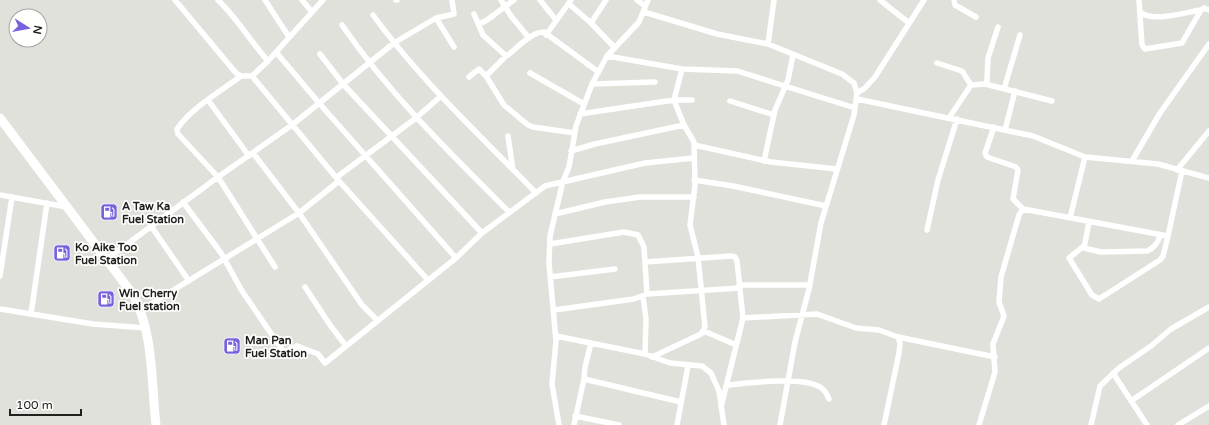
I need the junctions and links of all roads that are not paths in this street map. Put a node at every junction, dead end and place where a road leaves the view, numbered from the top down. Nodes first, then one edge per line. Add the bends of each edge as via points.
1 (176, 0) edge
2 (218, 0) edge
3 (264, 0) edge
4 (302, 0) edge
5 (323, 0) edge
6 (452, 0) edge
7 (501, 0) edge
8 (514, 0) edge
9 (540, 0) edge
10 (606, 0) edge
11 (637, 0) edge
12 (774, 0) edge
13 (880, 0) edge
14 (954, 0) edge
15 (1139, 0) edge
16 (921, 1) edge
17 (570, 2) edge
18 (646, 6) edge
19 (505, 7) junction
20 (1201, 10) junction
21 (1209, 10) edge
22 (312, 12) junction
23 (373, 14) dead end
24 (474, 14) dead end
25 (1141, 16) junction
26 (976, 17) dead end
27 (436, 18) junction
28 (556, 20) junction
29 (591, 23) junction
30 (909, 23) junction
31 (478, 24) junction
32 (342, 25) dead end
33 (998, 27) dead end
34 (546, 35) junction
35 (1020, 35) dead end
36 (289, 37) junction
37 (529, 38) junction
38 (394, 43) junction
39 (768, 44) junction
40 (1209, 44) edge
41 (454, 47) dead end
42 (615, 48) junction
43 (276, 52) junction
44 (320, 54) dead end
45 (793, 55) junction
46 (506, 56) junction
47 (607, 56) junction
48 (268, 61) junction
49 (370, 63) junction
50 (937, 63) dead end
51 (682, 69) junction
52 (597, 71) junction
53 (530, 73) dead end
54 (241, 76) junction
55 (252, 76) junction
56 (486, 76) junction
57 (468, 77) dead end
58 (655, 82) dead end
59 (343, 84) junction
60 (592, 84) junction
61 (985, 84) junction
62 (971, 85) junction
63 (785, 86) junction
64 (1004, 89) junction
65 (1015, 92) junction
66 (857, 93) junction
67 (441, 96) junction
68 (858, 99) junction
69 (208, 100) junction
70 (674, 100) junction
71 (692, 100) dead end
72 (730, 101) dead end
73 (1052, 101) dead end
74 (319, 103) junction
75 (584, 104) junction
76 (855, 108) junction
77 (580, 114) junction
78 (774, 115) junction
79 (0, 118) edge
80 (416, 118) junction
81 (949, 118) junction
82 (957, 120) junction
83 (292, 125) junction
84 (684, 125) junction
85 (994, 128) junction
86 (1005, 130) junction
87 (1209, 131) edge
88 (575, 133) junction
89 (393, 136) junction
90 (508, 136) dead end
91 (694, 145) junction
92 (571, 151) junction
93 (251, 154) junction
94 (366, 156) junction
95 (1086, 157) junction
96 (694, 158) junction
97 (764, 161) junction
98 (1132, 161) junction
99 (837, 169) junction
100 (514, 170) junction
101 (1180, 170) junction
102 (218, 177) junction
103 (1209, 178) edge
104 (338, 179) junction
105 (563, 180) junction
106 (694, 180) junction
107 (536, 193) junction
108 (0, 195) edge
109 (12, 197) junction
110 (694, 197) junction
111 (182, 202) junction
112 (48, 203) junction
113 (826, 206) junction
114 (68, 207) junction
115 (1023, 209) junction
116 (509, 212) junction
117 (299, 213) junction
118 (555, 214) junction
119 (1070, 218) junction
120 (1089, 222) junction
121 (151, 226) junction
122 (927, 230) dead end
123 (482, 233) junction
124 (1160, 236) junction
125 (1168, 236) junction
126 (257, 237) junction
127 (550, 244) junction
128 (1084, 246) junction
129 (698, 257) junction
130 (107, 258) junction
131 (456, 258) junction
132 (224, 260) junction
133 (645, 262) junction
134 (275, 267) dead end
135 (616, 269) dead end
136 (0, 276) edge
137 (550, 277) junction
138 (427, 279) junction
139 (189, 281) junction
140 (810, 285) junction
141 (740, 286) junction
142 (305, 287) dead end
143 (701, 289) junction
144 (645, 295) junction
145 (1209, 307) edge
146 (0, 309) edge
147 (141, 310) junction
148 (554, 310) junction
149 (31, 314) junction
150 (801, 316) junction
151 (743, 318) junction
152 (377, 320) junction
153 (146, 328) junction
154 (704, 331) junction
155 (556, 336) junction
156 (898, 337) junction
157 (591, 342) junction
158 (736, 345) junction
159 (346, 346) junction
160 (1209, 348) edge
161 (645, 354) junction
162 (652, 357) junction
163 (995, 357) junction
164 (688, 366) junction
165 (1113, 373) junction
166 (584, 379) junction
167 (789, 381) junction
168 (728, 385) junction
169 (829, 399) dead end
170 (1131, 401) junction
171 (681, 402) junction
172 (1209, 406) edge
173 (722, 407) junction
174 (575, 416) junction
175 (156, 425) edge
176 (558, 425) edge
177 (574, 425) edge
178 (619, 425) edge
179 (677, 425) edge
180 (724, 425) edge
181 (780, 425) edge
182 (884, 425) edge
183 (979, 425) edge
184 (1091, 425) edge
185 (1147, 425) edge
186 (1178, 425) edge

1 - 54 street
2 - 48 street via 230,11 250,41
3 - 36 street
4 - 22 street
5 - 22 street
6 - 27 street via 454,14
7 - 19 street
8 - 19 street
9 - 28 street
10 - 29 street
11 - 18 street
12 - 39 street
13 - 30 street
14 - 26 street via 955,5
15 - 25 street
16 - 30 street
17 - 28 street
17 - 29 street
18 - 39 street via 717,34
18 - 42 street via 639,22
19 - 31 street
19 - 37 street
20 - 21 street
20 - 25 street via 1157,17
20 - 25 street via 1182,43 1149,49 1142,45
22 - 36 street
23 - 38 street
24 - 31 street
27 - 38 street
27 - 41 street
28 - 34 street
29 - 42 street
30 - 66 street via 874,78
31 - 46 street via 482,35
32 - 49 street
33 - 61 street via 988,58
34 - 37 street via 540,32
34 - 52 street
35 - 64 street
36 - 43 street
37 - 46 street
38 - 49 street
38 - 67 street
39 - 45 street
40 - 98 street via 1160,113
42 - 47 street
43 - 48 street
43 - 74 street
44 - 59 street
45 - 63 street
45 - 66 street via 842,74 854,83
46 - 56 street
47 - 51 street
47 - 52 street
48 - 55 street
49 - 59 street
49 - 80 street
50 - 62 street via 962,71
51 - 63 street via 737,71
51 - 70 street
52 - 60 street
53 - 75 street
54 - 55 street
54 - 69 street
55 - 83 street
56 - 57 street via 479,69
56 - 88 street via 504,106 528,125
58 - 60 street
59 - 74 street
59 - 89 street
60 - 75 street
61 - 62 street
61 - 64 street
62 - 81 street
63 - 76 street
63 - 78 street
64 - 65 street
65 - 73 street
65 - 86 street
66 - 68 street
67 - 80 street
67 - 100 street
68 - 76 street
68 - 81 street
69 - 93 street
69 - 102 street via 177,129 178,134
70 - 71 street
70 - 77 street
70 - 84 street
72 - 78 street
74 - 83 street
74 - 94 street
75 - 77 street
76 - 99 street
77 - 88 street
78 - 97 street
79 - 114 main road
80 - 89 street
80 - 116 street
81 - 82 street
82 - 85 street
82 - 122 street via 938,180
83 - 93 street
83 - 104 street
84 - 91 street
84 - 92 street
85 - 86 street
85 - 115 street via 985,153 987,157 1016,166 1018,170 1013,199
86 - 95 street via 1033,136
87 - 101 street
88 - 92 street
89 - 94 street
89 - 123 street
90 - 100 street
91 - 96 street
91 - 97 street
92 - 105 street
93 - 102 street
93 - 117 street
94 - 104 street
94 - 131 street
95 - 98 street
95 - 119 street
96 - 105 street via 645,163
96 - 106 street
97 - 99 street
98 - 101 street
99 - 113 street
100 - 107 street
101 - 103 street
101 - 125 street
102 - 111 street
102 - 126 street
104 - 117 street
104 - 138 street
105 - 107 street via 545,186
105 - 118 street
106 - 110 street
106 - 113 street
107 - 116 street
108 - 109 street
109 - 112 street
109 - 136 street
110 - 118 street via 633,198
110 - 129 street via 690,225
111 - 121 street
111 - 132 street
112 - 114 street
112 - 149 street
113 - 140 street
114 - 130 main road
115 - 119 street
115 - 163 street via 1001,277 999,302 1004,316 994,344
116 - 123 street
117 - 126 street
117 - 152 street via 362,304
118 - 127 street
119 - 120 street
120 - 124 street
120 - 128 street
121 - 130 street
121 - 139 street
123 - 131 street
124 - 125 street
124 - 128 street via 1159,241 1147,251 1101,252
125 - 128 street via 1160,260 1098,299 1092,295 1068,258
126 - 132 street
126 - 134 street
127 - 133 street via 630,232 638,235 644,247
127 - 137 street
129 - 133 street
129 - 141 street via 735,257
129 - 143 street
130 - 147 main road
131 - 138 street
132 - 139 street
132 - 159 street via 283,351 287,352 297,346 318,354 325,363
133 - 144 street
135 - 137 street
137 - 148 street
138 - 152 street
139 - 147 street
140 - 141 street
140 - 150 street
141 - 143 street
141 - 151 street
142 - 159 street
143 - 144 street
143 - 154 street
144 - 148 street via 634,299
144 - 161 street
145 - 165 street via 1171,329
146 - 149 street
147 - 153 main road
148 - 155 street
149 - 153 street via 94,324
150 - 151 street
150 - 156 street via 827,316 856,328 879,330
150 - 167 street
151 - 158 street
152 - 159 street
153 - 175 main road
154 - 158 street
154 - 162 street
155 - 157 street
155 - 176 street via 552,384
156 - 163 street
156 - 182 street via 899,353
157 - 161 street
157 - 166 street
158 - 168 street
160 - 170 street
161 - 162 street
162 - 164 street
163 - 183 street via 995,372
164 - 171 street
164 - 173 street via 702,366 711,373 719,391
165 - 170 street
165 - 184 street via 1100,386
166 - 171 street
166 - 174 street
167 - 168 street
167 - 169 street via 818,385 825,390
167 - 181 street
168 - 173 street
170 - 185 street
171 - 179 street
172 - 186 street
173 - 180 street
174 - 177 street
174 - 178 street

